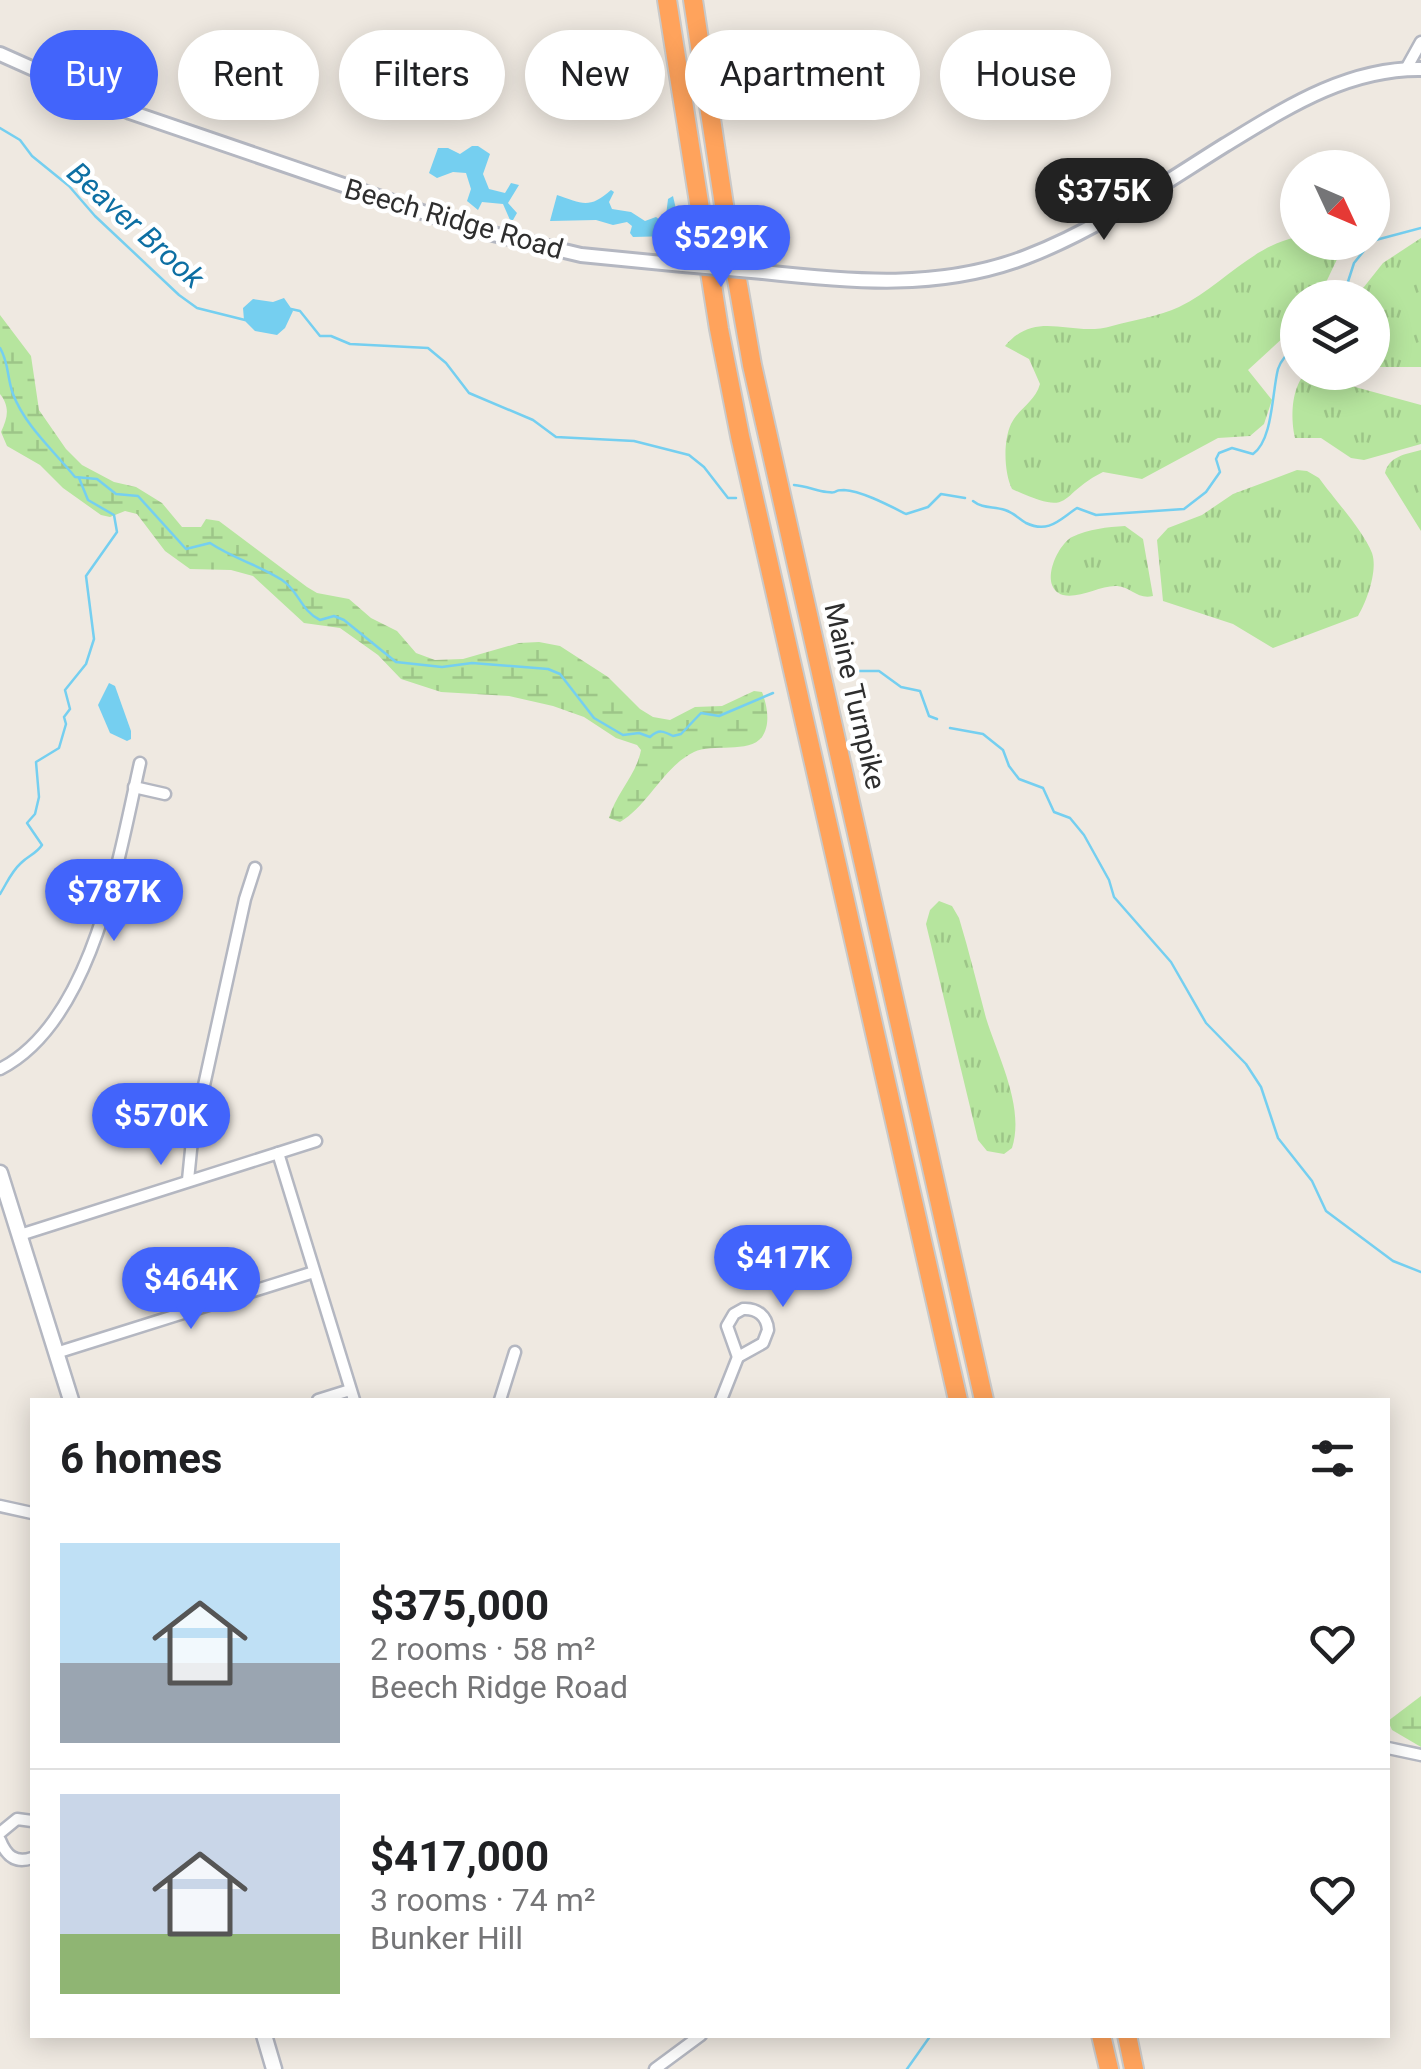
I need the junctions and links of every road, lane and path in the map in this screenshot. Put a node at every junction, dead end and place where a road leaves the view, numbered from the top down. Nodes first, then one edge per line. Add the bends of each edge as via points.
1 (667, 0) edge
2 (694, 0) edge
3 (1421, 42) edge
4 (0, 54) edge
5 (1406, 69) junction
6 (1421, 69) edge
7 (140, 762) dead end
8 (134, 787) junction
9 (165, 794) dead end
10 (255, 868) dead end
11 (0, 1070) edge
12 (316, 1141) dead end
13 (278, 1153) junction
14 (0, 1174) edge
15 (188, 1180) junction
16 (20, 1235) junction
17 (314, 1272) junction
18 (515, 1352) dead end
19 (56, 1353) junction
20 (738, 1357) junction
21 (352, 1395) edge
22 (69, 1398) edge
23 (501, 1398) edge
24 (722, 1398) edge
25 (958, 1398) edge
26 (984, 1398) edge
27 (0, 1506) edge
28 (30, 1513) edge
29 (1390, 1748) edge
30 (1421, 1755) edge
31 (30, 1821) edge
32 (0, 1836) edge
33 (30, 1858) edge
34 (265, 2038) edge
35 (697, 2038) edge
36 (1102, 2038) edge
37 (1128, 2038) edge
38 (274, 2069) edge
39 (654, 2069) edge
40 (1108, 2069) edge
41 (1134, 2069) edge

1 - 25 highway, Maine Turnpike via 737,418
2 - 26 highway, Maine Turnpike via 752,365
3 - 5 street
4 - 5 street, Beech Ridge Road, bridge via 130,112 472,230 581,255 898,282 1013,262 1066,240 1326,89
5 - 6 street, Beech Ridge Road
7 - 8 street
8 - 9 street
8 - 11 street via 109,902 67,998 47,1034
10 - 15 street
12 - 13 street
13 - 15 street
13 - 17 street
14 - 16 main road
15 - 16 street
16 - 19 main road
17 - 19 street
17 - 21 street
18 - 23 street
19 - 22 main road
20 - 20 street via 766,1337 766,1320 753,1310 736,1312 728,1323
20 - 24 street
27 - 28 street
29 - 30 street
31 - 32 street via 17,1819
32 - 33 street via 14,1859
34 - 38 main road
35 - 39 street
36 - 40 highway
37 - 41 highway

